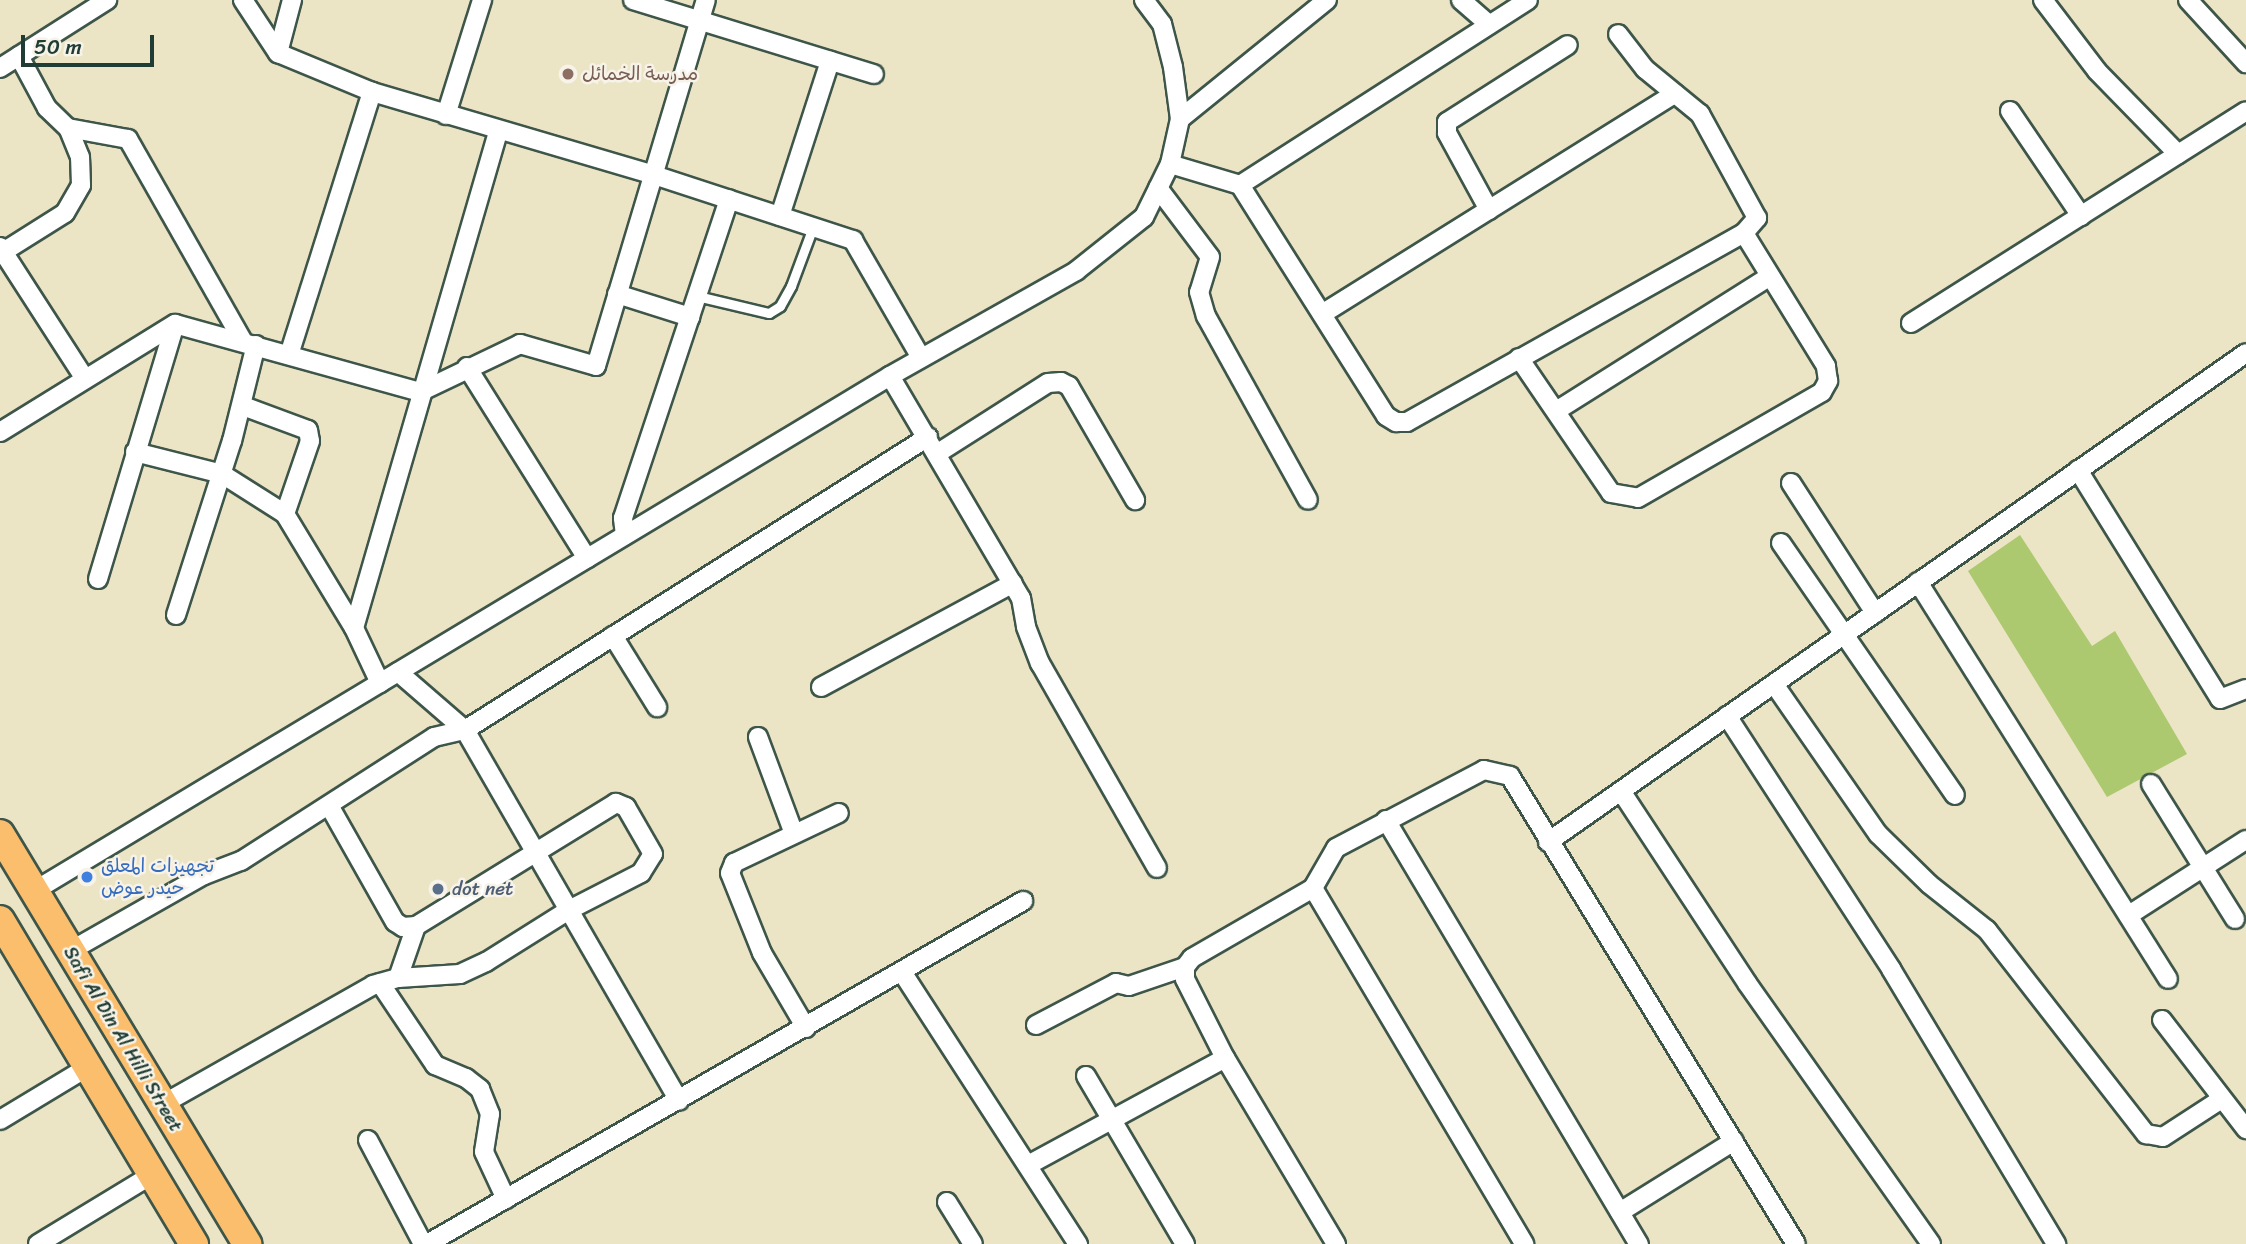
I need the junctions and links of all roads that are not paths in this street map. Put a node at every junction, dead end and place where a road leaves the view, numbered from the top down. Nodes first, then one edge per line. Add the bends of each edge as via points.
1 (107, 0) edge
2 (243, 0) edge
3 (292, 0) edge
4 (482, 0) edge
5 (634, 0) edge
6 (706, 0) edge
7 (1144, 0) edge
8 (1327, 0) edge
9 (1461, 0) edge
10 (1528, 0) edge
11 (2043, 0) edge
12 (2188, 0) edge
13 (700, 21) junction
14 (1489, 24) junction
15 (1618, 34) dead end
16 (1568, 45) dead end
17 (278, 53) junction
18 (19, 56) junction
19 (830, 61) junction
20 (2246, 63) edge
21 (0, 68) edge
22 (874, 74) dead end
23 (372, 92) junction
24 (1675, 93) junction
25 (2010, 111) dead end
26 (2246, 111) edge
27 (446, 115) junction
28 (1180, 118) junction
29 (68, 128) junction
30 (498, 132) junction
31 (2178, 154) junction
32 (1170, 164) junction
33 (651, 174) junction
34 (1240, 185) junction
35 (1158, 188) junction
36 (730, 200) junction
37 (1489, 210) junction
38 (780, 216) junction
39 (2081, 216) junction
40 (813, 227) junction
41 (1744, 233) junction
42 (1, 250) edge
43 (1770, 276) junction
44 (617, 294) junction
45 (697, 296) junction
46 (1322, 314) junction
47 (690, 317) junction
48 (1911, 323) dead end
49 (175, 324) junction
50 (249, 342) junction
51 (2246, 353) edge
52 (289, 355) junction
53 (921, 358) junction
54 (1519, 358) junction
55 (467, 367) junction
56 (890, 376) junction
57 (85, 379) junction
58 (420, 392) junction
59 (243, 406) junction
60 (1556, 411) junction
61 (0, 432) edge
62 (928, 437) junction
63 (135, 452) junction
64 (938, 453) junction
65 (2078, 470) junction
66 (222, 474) junction
67 (1791, 483) dead end
68 (1135, 500) dead end
69 (1308, 500) dead end
70 (285, 514) junction
71 (625, 536) junction
72 (1781, 543) dead end
73 (587, 558) junction
74 (98, 579) dead end
75 (1918, 582) junction
76 (1013, 583) junction
77 (1875, 613) junction
78 (176, 615) dead end
79 (354, 628) junction
80 (1843, 635) junction
81 (613, 636) junction
82 (398, 672) junction
83 (380, 683) junction
84 (1774, 684) junction
85 (821, 687) dead end
86 (2246, 689) edge
87 (657, 707) dead end
88 (1727, 716) junction
89 (464, 730) junction
90 (758, 737) dead end
91 (2151, 784) dead end
92 (1621, 791) junction
93 (1955, 795) dead end
94 (330, 807) junction
95 (839, 813) dead end
96 (1386, 820) junction
97 (0, 834) edge
98 (794, 834) junction
99 (2246, 840) edge
100 (1548, 842) junction
101 (535, 852) junction
102 (2205, 866) junction
103 (1157, 868) dead end
104 (1313, 888) junction
105 (1023, 901) dead end
106 (41, 902) junction
107 (569, 910) junction
108 (2129, 915) junction
109 (2235, 919) dead end
110 (415, 926) junction
111 (5, 929) edge
112 (70, 951) junction
113 (1185, 967) junction
114 (901, 972) junction
115 (86, 977) junction
116 (398, 978) junction
117 (2168, 979) dead end
118 (380, 983) junction
119 (50, 1004) junction
120 (2162, 1020) dead end
121 (1036, 1026) dead end
122 (806, 1028) junction
123 (1225, 1058) junction
124 (88, 1067) junction
125 (1086, 1076) dead end
126 (2220, 1100) junction
127 (679, 1101) junction
128 (163, 1104) junction
129 (0, 1120) edge
130 (1111, 1120) junction
131 (2246, 1129) edge
132 (368, 1140) dead end
133 (1734, 1141) junction
134 (1030, 1164) junction
135 (153, 1174) junction
136 (506, 1199) junction
137 (947, 1202) dead end
138 (1620, 1212) junction
139 (38, 1244) edge
140 (194, 1244) edge
141 (247, 1244) edge
142 (425, 1244) edge
143 (973, 1244) edge
144 (1078, 1244) edge
145 (1185, 1244) edge
146 (1336, 1244) edge
147 (1524, 1244) edge
148 (1639, 1244) edge
149 (1796, 1244) edge
150 (1931, 1244) edge
151 (2056, 1244) edge

1 - 18 street
2 - 17 street
3 - 17 street
4 - 27 street
5 - 13 street
6 - 13 street
7 - 28 street via 1162,24
8 - 28 street
9 - 14 street
10 - 14 street
11 - 31 street via 2097,71
12 - 20 street
13 - 19 street
13 - 33 street
14 - 34 street
15 - 24 street via 1645,69
16 - 37 street via 1453,114 1447,122 1447,133
17 - 23 street
18 - 21 street
18 - 29 street via 47,108
19 - 22 street
19 - 38 street
23 - 27 street
23 - 52 street
24 - 37 street
24 - 41 street via 1700,114 1757,218
25 - 39 street
26 - 31 street
27 - 30 street
28 - 32 street
29 - 42 street via 80,157 81,185 65,213
29 - 50 street via 128,139
30 - 33 street
30 - 58 street
31 - 39 street
32 - 34 street
32 - 35 street
33 - 36 street
33 - 44 street
34 - 46 street
35 - 53 street via 1144,217 1076,271
35 - 69 street via 1210,257 1199,292 1206,316
36 - 38 street
36 - 45 street
37 - 46 street
38 - 40 street
39 - 48 street
40 - 45 lane via 791,286 780,306 769,313
40 - 53 street via 853,240
41 - 43 street
41 - 54 street
42 - 57 street
43 - 60 street
43 - 60 street via 1826,366 1828,382 1822,392 1638,498 1611,493
44 - 47 street
44 - 55 street via 596,366 520,344
45 - 47 street
46 - 54 street via 1386,416 1396,422 1407,422
47 - 71 street via 623,518
49 - 50 street
49 - 57 street
49 - 63 street
50 - 52 street
50 - 59 street
51 - 65 street
52 - 58 street
53 - 56 street
54 - 60 street
55 - 58 street
55 - 73 street
56 - 62 street
56 - 71 street
57 - 61 street
58 - 79 street
59 - 66 street
59 - 70 street via 308,429 310,441
62 - 64 street
62 - 81 street
63 - 66 street
63 - 74 street
64 - 68 street via 1048,383 1060,382 1069,386
64 - 76 street
65 - 75 street
65 - 86 street via 2220,699
66 - 70 street
66 - 78 street
67 - 77 street
70 - 79 street
71 - 73 street
72 - 80 street
73 - 82 street
75 - 77 street
75 - 108 street
76 - 85 street
76 - 103 street via 1040,663
77 - 80 street
79 - 83 street
80 - 84 street
80 - 93 street
81 - 87 street
81 - 89 street
82 - 83 street
82 - 89 street
83 - 106 street
84 - 88 street
84 - 126 street via 1878,834 1929,884 1987,930 2146,1134 2163,1138
88 - 92 street
88 - 151 street via 1891,969
89 - 94 street via 434,737
89 - 101 street
90 - 98 street
91 - 102 street
92 - 100 street
92 - 150 street via 1747,983
94 - 110 street via 395,922
94 - 112 street via 242,861 204,875
95 - 98 street
96 - 100 street via 1483,770 1497,770 1510,776
96 - 104 street via 1336,848
96 - 138 street
97 - 106 main road, Safi Al Din Al Hilli Street
98 - 122 street via 734,863 730,873 762,953
99 - 102 street
100 - 133 street
101 - 107 street
101 - 107 street via 616,803 626,807 653,854 651,864
101 - 110 street
102 - 108 street
102 - 109 street
104 - 113 street via 1192,958
104 - 147 street
105 - 114 street
106 - 111 main road via 47,927 38,939 23,943
106 - 112 main road, Safi Al Din Al Hilli Street
107 - 116 street via 460,974
107 - 127 street
108 - 117 street
110 - 116 street
111 - 119 main road
112 - 115 main road, Safi Al Din Al Hilli Street
113 - 121 street via 1129,986 1116,983
113 - 123 street via 1185,979
114 - 122 street
114 - 134 street
115 - 119 main road via 72,972 57,976 49,989
115 - 128 main road, Safi Al Din Al Hilli Street
116 - 118 street
118 - 128 street
118 - 136 street via 435,1065 480,1089 490,1114 484,1152
119 - 124 main road
120 - 126 street
122 - 127 street
123 - 130 street
123 - 146 street
124 - 129 street
124 - 135 main road
125 - 130 street
126 - 131 street
127 - 136 street
128 - 141 main road, Safi Al Din Al Hilli Street
130 - 134 street
130 - 145 street
132 - 142 street
133 - 138 street
133 - 149 street
134 - 144 street
135 - 139 street
135 - 140 main road
136 - 142 street
137 - 143 street
138 - 148 street

